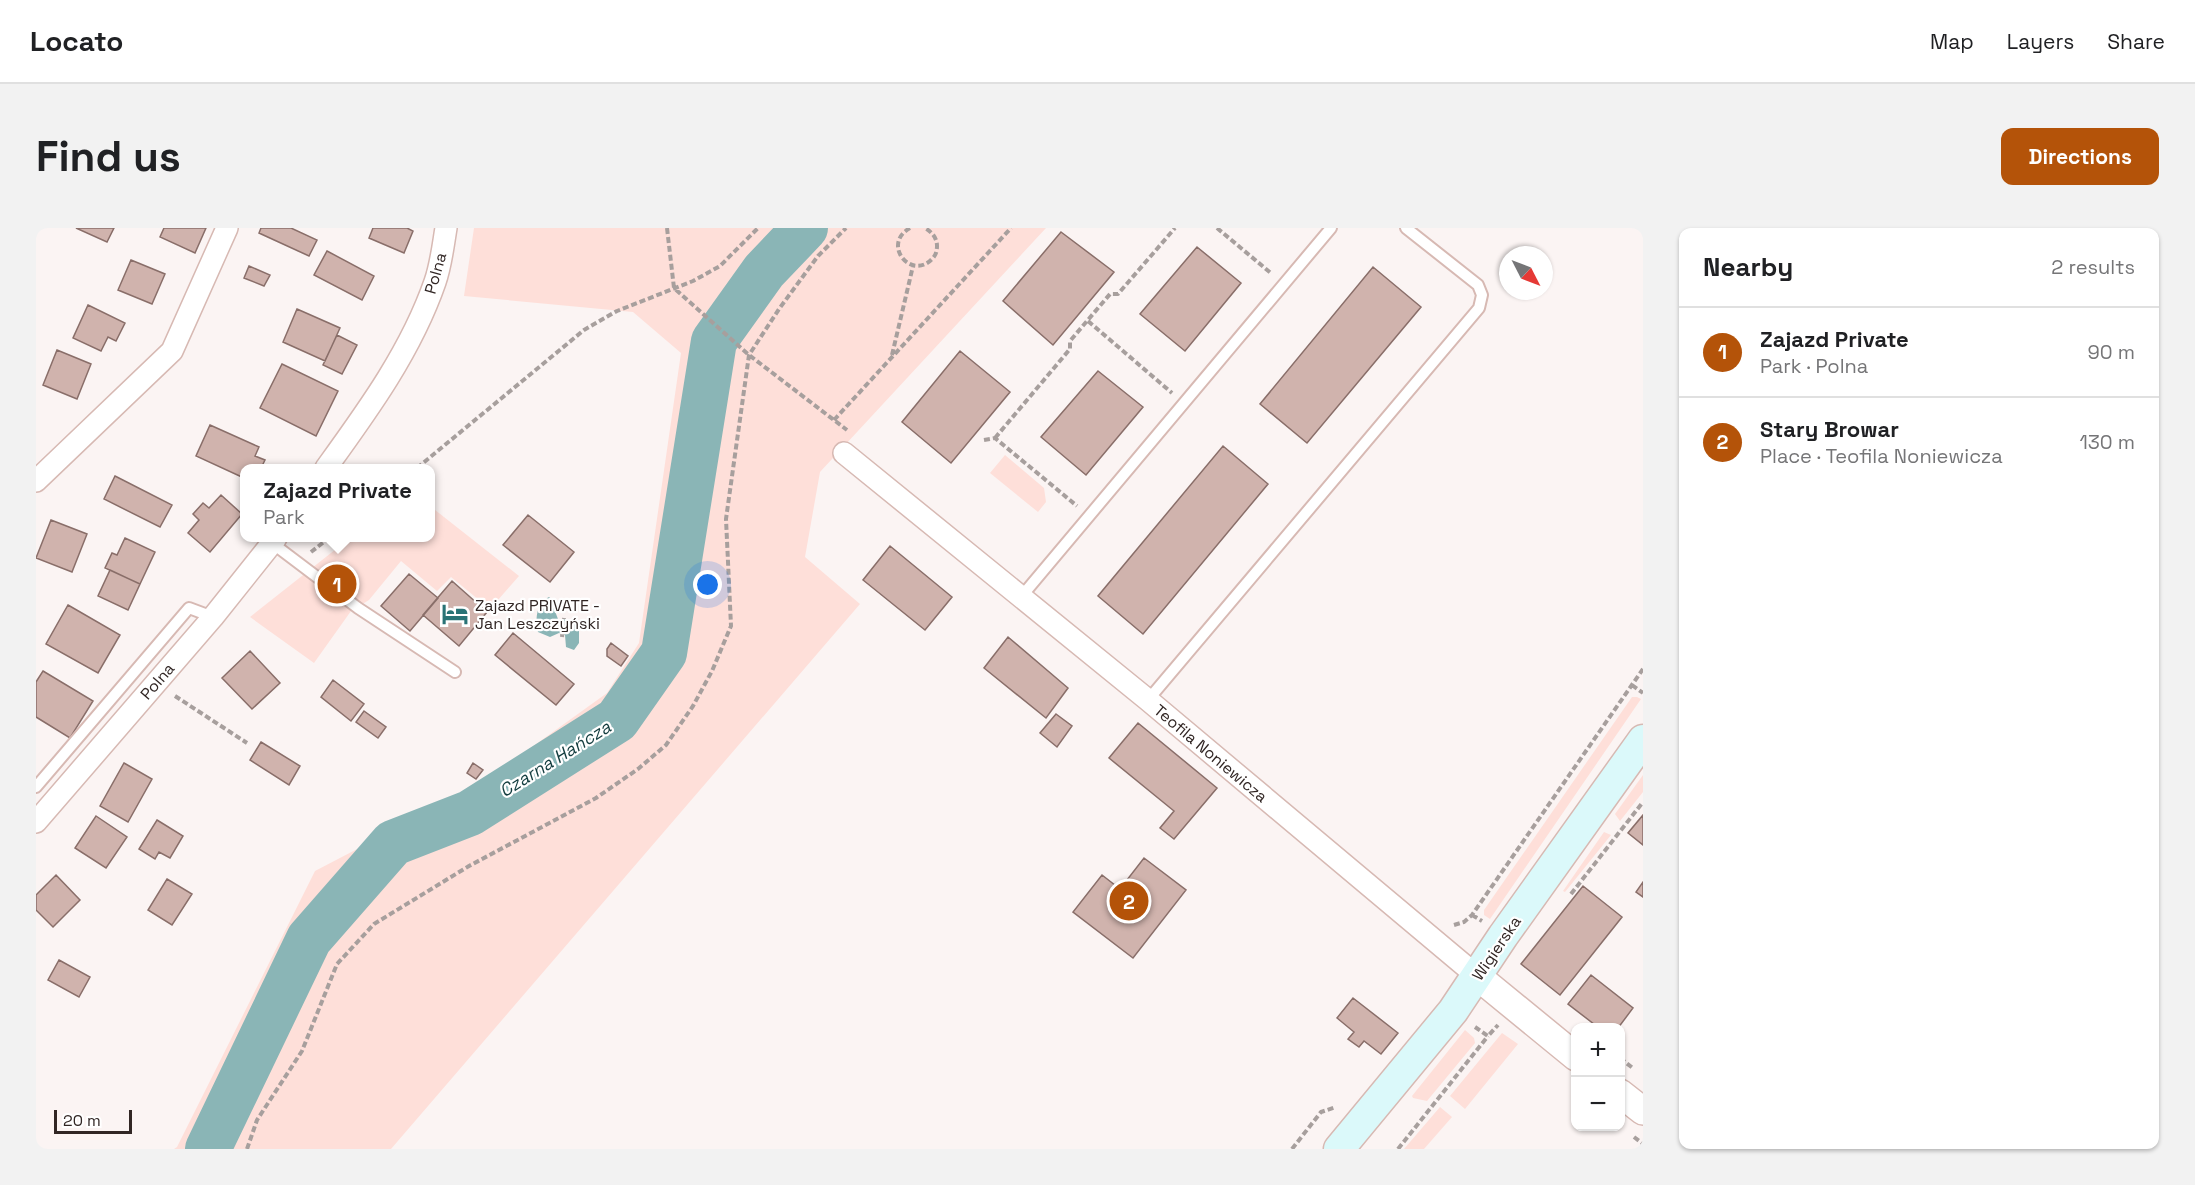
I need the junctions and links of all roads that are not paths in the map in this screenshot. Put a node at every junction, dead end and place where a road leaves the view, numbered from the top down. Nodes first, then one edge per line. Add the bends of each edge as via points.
1 (227, 228) edge
2 (446, 228) edge
3 (1331, 228) edge
4 (1406, 228) edge
5 (844, 453) dead end
6 (329, 464) edge
7 (36, 481) edge
8 (272, 542) edge
9 (276, 542) edge
10 (1021, 597) junction
11 (213, 617) junction
12 (455, 672) dead end
13 (1148, 700) junction
14 (1643, 740) edge
15 (36, 787) edge
16 (36, 822) edge
17 (1478, 976) junction
18 (1571, 1054) edge
19 (1625, 1097) edge
20 (1643, 1111) edge
21 (1340, 1149) edge

1 - 7 street via 172,351
2 - 6 street, Polna via 435,280 413,334 378,396
3 - 10 lane
4 - 13 lane via 1478,285 1482,295 1479,308
5 - 10 street, Teofila Noniewicza
8 - 11 street, Polna
9 - 12 lane via 358,608
10 - 13 street, Teofila Noniewicza
11 - 15 lane via 189,608
11 - 16 street, Polna
13 - 17 street, Teofila Noniewicza
14 - 17 main road, Wigierska
17 - 18 street, Teofila Noniewicza
17 - 21 main road, Wigierska
19 - 20 street

